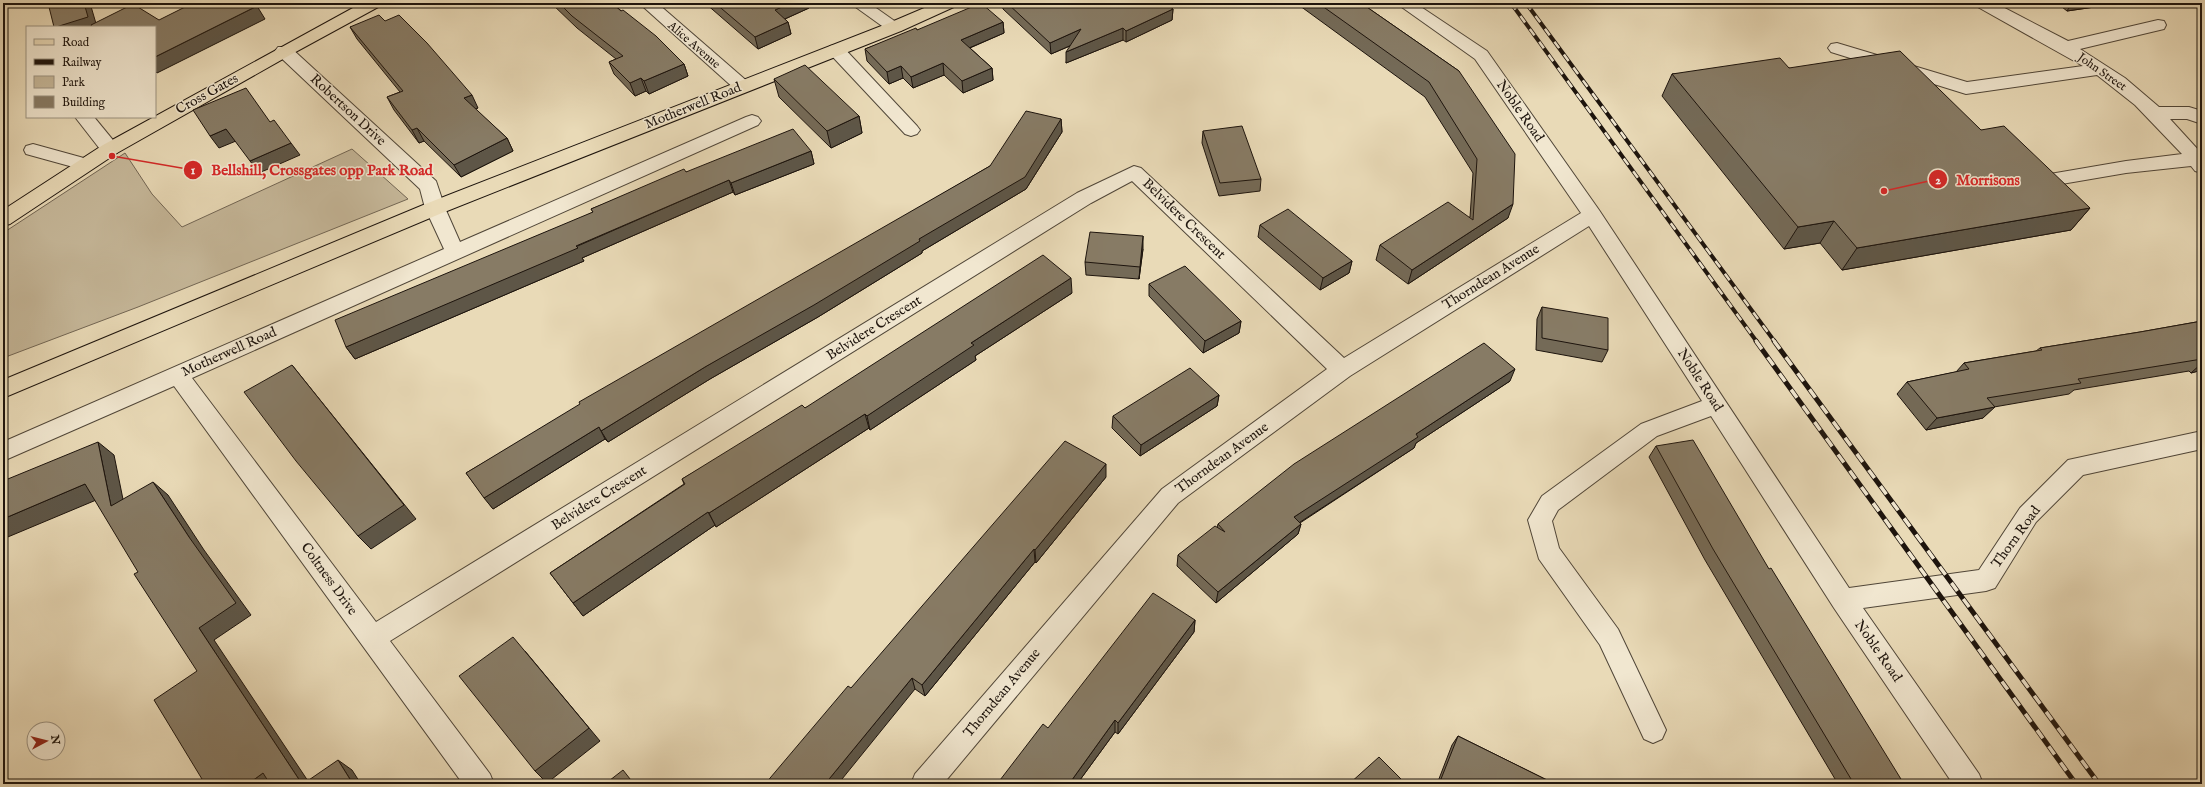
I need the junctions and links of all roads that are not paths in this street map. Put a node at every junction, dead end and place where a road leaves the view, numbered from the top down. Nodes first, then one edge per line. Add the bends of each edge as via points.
1 (374, 3) edge
2 (647, 3) edge
3 (858, 3) edge
4 (950, 3) edge
5 (1404, 3) edge
6 (1982, 3) edge
7 (2158, 25) dead end
8 (894, 28) junction
9 (2066, 47) junction
10 (1837, 48) dead end
11 (836, 50) junction
12 (284, 51) junction
13 (2098, 69) junction
14 (742, 86) junction
15 (2153, 113) junction
16 (85, 118) edge
17 (2202, 118) edge
18 (752, 121) dead end
19 (911, 130) dead end
20 (110, 149) junction
21 (33, 150) dead end
22 (2199, 163) edge
23 (84, 164) junction
24 (2050, 180) edge
25 (435, 208) junction
26 (1592, 215) junction
27 (3, 219) edge
28 (455, 252) junction
29 (1342, 370) junction
30 (178, 375) junction
31 (3, 389) edge
32 (1716, 405) junction
33 (2202, 440) edge
34 (3, 452) edge
35 (1843, 600) junction
36 (372, 638) junction
37 (1654, 730) dead end
38 (480, 784) edge
39 (925, 784) edge
40 (1969, 784) edge

1 - 12 main road, Cross Gates
2 - 14 street, Alice Avenue
3 - 8 street
4 - 8 main road, Motherwell Road
5 - 26 street, Noble Road via 1481,55
6 - 9 street, John Street
7 - 9 street
8 - 11 main road, Motherwell Road
9 - 13 street, John Street
10 - 13 street via 1966,88
11 - 14 main road, Motherwell Road
11 - 19 street
12 - 20 main road, Cross Gates
12 - 25 street, Robertson Drive via 429,186
13 - 15 street, John Street via 2119,82
14 - 25 main road, Motherwell Road
15 - 17 street via 2189,113
15 - 22 street, John Street
16 - 20 street
18 - 28 street, Motherwell Road
20 - 23 main road, Cross Gates
21 - 23 street
22 - 24 street via 2126,167
23 - 27 main road, Cross Gates
25 - 28 street
25 - 31 main road, Motherwell Road
26 - 29 street, Thorndean Avenue
26 - 32 street, Noble Road
28 - 30 street, Motherwell Road
29 - 36 street, Belvidere Crescent via 1134,172 1084,198
29 - 39 street, Thorndean Avenue via 1170,496
30 - 34 street, Motherwell Road
30 - 36 street, Coltness Drive
32 - 35 street, Noble Road
32 - 37 street via 1649,430 1550,503 1540,520 1548,552 1608,637
33 - 35 street, Thorn Road via 2076,467 2028,516 1986,580
35 - 40 street, Noble Road
36 - 38 street, Coltness Drive

